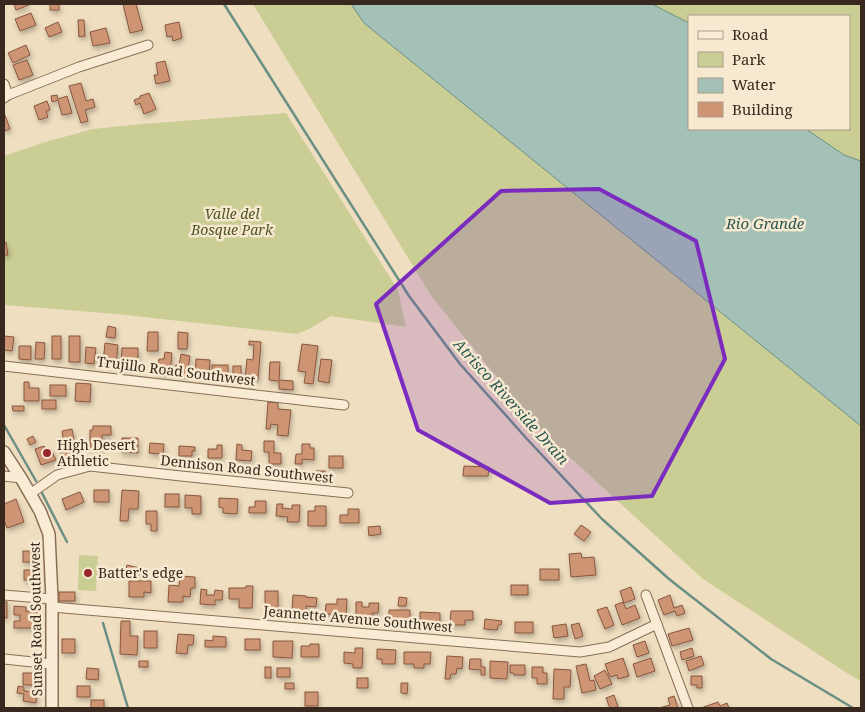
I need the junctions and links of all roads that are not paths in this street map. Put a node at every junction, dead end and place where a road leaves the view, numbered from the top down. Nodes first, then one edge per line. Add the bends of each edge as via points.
1 (148, 45) dead end
2 (4, 84) edge
3 (6, 96) edge
4 (4, 366) edge
5 (344, 405) dead end
6 (4, 452) edge
7 (4, 476) edge
8 (21, 478) junction
9 (348, 493) dead end
10 (30, 494) junction
11 (4, 595) edge
12 (646, 595) dead end
13 (52, 603) junction
14 (657, 624) junction
15 (4, 659) edge
16 (52, 664) junction
17 (52, 708) edge
18 (688, 708) edge

1 - 3 street via 79,67
2 - 3 street
4 - 5 street, Trujillo Road Southwest
6 - 8 street, Sunset Road Southwest
7 - 8 street
8 - 10 street, Sunset Road Southwest
9 - 10 street, Dennison Road Southwest via 90,466 57,475
10 - 13 street, Sunset Road Southwest via 49,534
11 - 13 street, Jeannette Avenue Southwest
12 - 14 street
13 - 14 street, Jeannette Avenue Southwest via 580,652 609,647
13 - 16 street, Sunset Road Southwest
14 - 18 street
15 - 16 street
16 - 17 street, Sunset Road Southwest

